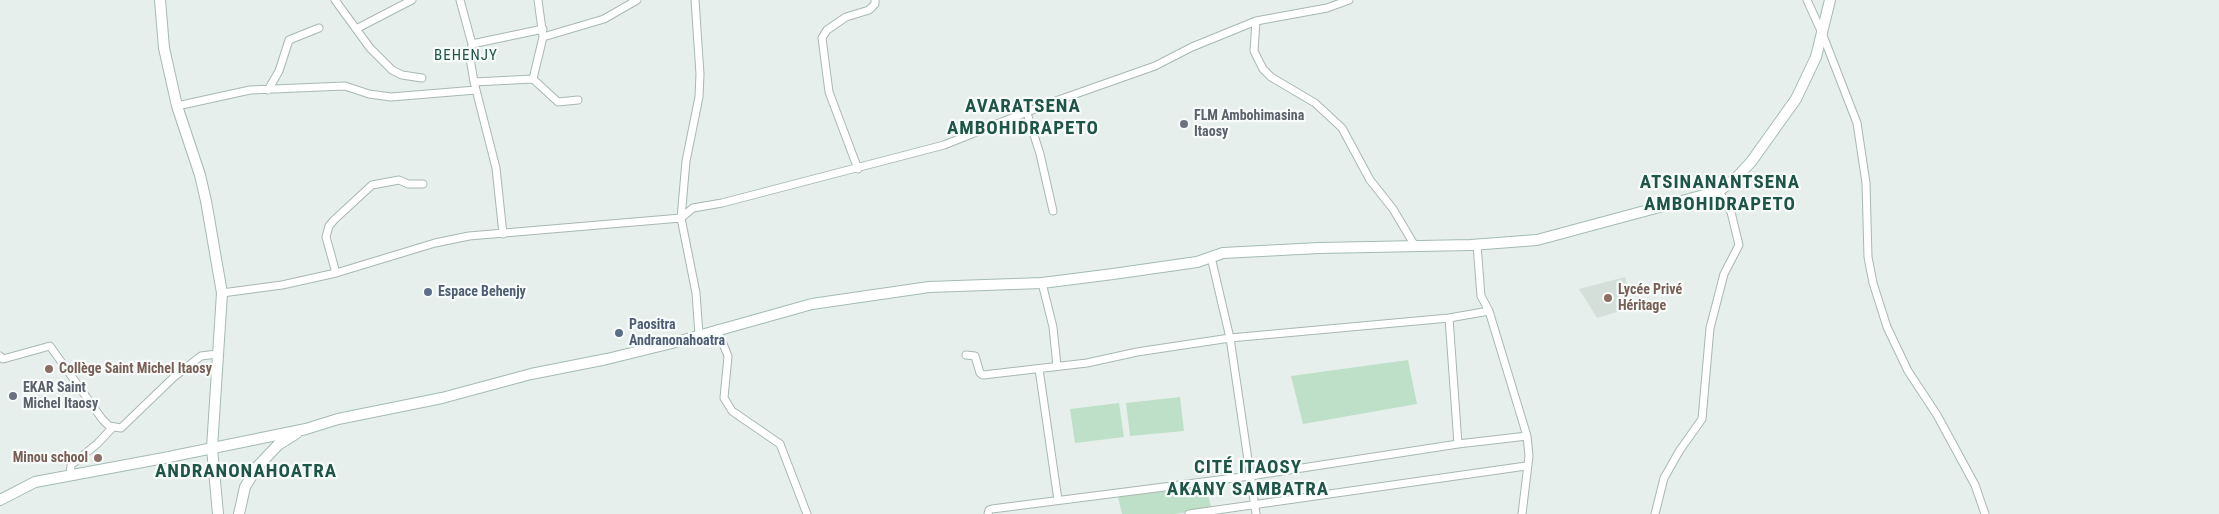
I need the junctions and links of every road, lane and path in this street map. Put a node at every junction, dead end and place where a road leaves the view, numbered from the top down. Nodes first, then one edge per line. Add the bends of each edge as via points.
1 (160, 0) edge
2 (335, 0) edge
3 (412, 0) edge
4 (460, 0) edge
5 (538, 0) edge
6 (637, 0) edge
7 (695, 0) edge
8 (875, 0) edge
9 (1349, 0) edge
10 (1807, 0) edge
11 (1830, 0) edge
12 (1256, 21) junction
13 (320, 28) dead end
14 (356, 29) junction
15 (543, 33) junction
16 (1822, 33) junction
17 (472, 44) junction
18 (422, 78) dead end
19 (533, 78) junction
20 (474, 82) junction
21 (268, 90) junction
22 (476, 90) junction
23 (578, 100) dead end
24 (177, 106) junction
25 (1027, 112) junction
26 (858, 169) junction
27 (423, 184) dead end
28 (1719, 192) junction
29 (1053, 212) dead end
30 (681, 218) junction
31 (503, 234) junction
32 (1477, 245) junction
33 (1414, 246) junction
34 (1211, 257) junction
35 (336, 273) junction
36 (1042, 282) junction
37 (222, 293) junction
38 (1489, 311) junction
39 (1448, 318) junction
40 (717, 329) junction
41 (699, 335) junction
42 (1230, 338) junction
43 (217, 354) junction
44 (966, 355) dead end
45 (1, 358) edge
46 (1057, 366) junction
47 (1038, 369) junction
48 (114, 428) junction
49 (306, 429) junction
50 (1527, 436) junction
51 (1458, 444) junction
52 (212, 448) junction
53 (1526, 466) junction
54 (70, 474) junction
55 (1250, 476) junction
56 (0, 500) edge
57 (1058, 500) junction
58 (1256, 505) junction
59 (218, 514) edge
60 (239, 514) edge
61 (807, 514) edge
62 (988, 514) edge
63 (1189, 514) edge
64 (1256, 514) edge
65 (1522, 514) edge
66 (1655, 514) edge
67 (1984, 514) edge

1 - 24 street via 164,48
2 - 14 street
3 - 14 street
4 - 17 street
5 - 15 street
6 - 15 street via 604,19
7 - 30 street via 700,50 699,97 686,161
8 - 26 street via 869,10 846,17 827,30 822,38 829,92
9 - 12 street via 1327,8
10 - 16 street
11 - 16 street
12 - 25 street via 1155,66
12 - 33 street via 1254,52 1263,69 1315,103 1342,128 1370,180
13 - 21 street via 289,40 279,71
14 - 18 street via 392,70
15 - 17 street
15 - 19 street
16 - 28 street via 1816,57 1796,99 1751,162
16 - 67 street via 1857,124 1866,183 1868,258 1877,298 1904,364 1937,415 1975,485
17 - 20 street via 470,58
19 - 20 street
19 - 23 street via 558,102
20 - 22 street
21 - 22 street via 344,86 390,97
21 - 24 street via 250,90
22 - 31 street via 496,168
24 - 37 street via 202,183
25 - 26 street via 944,145
25 - 29 street
26 - 30 street via 693,208
27 - 35 street via 399,180 377,184 344,210 329,226 326,237
28 - 32 street via 1537,240
28 - 66 street via 1731,212 1739,245 1724,274 1710,328 1702,419 1664,478
30 - 31 street
30 - 41 street via 696,293
31 - 35 street via 435,243
32 - 33 street
32 - 38 street via 1481,296
33 - 34 street via 1223,253
34 - 36 street via 1197,262
34 - 42 street
35 - 37 street
36 - 40 street via 884,292 812,304
36 - 46 street
37 - 43 street
38 - 39 street
38 - 50 street
39 - 42 street
39 - 51 street
40 - 41 street
40 - 61 street via 728,356 724,398 732,411 780,444
41 - 49 street
42 - 46 street
42 - 55 street
43 - 48 street via 200,356 121,428
43 - 52 street
44 - 47 street via 975,356 983,375
45 - 48 street via 50,346 102,419
46 - 47 street
47 - 57 street
48 - 54 street via 70,465
49 - 52 street
49 - 60 street via 278,446 256,467 245,487
50 - 51 street
50 - 53 street via 1529,456
51 - 55 street
52 - 54 street
52 - 59 street
53 - 58 street
53 - 65 street
54 - 56 street via 35,482
55 - 57 street
55 - 58 street
57 - 62 street via 992,509
58 - 63 street
58 - 64 street

